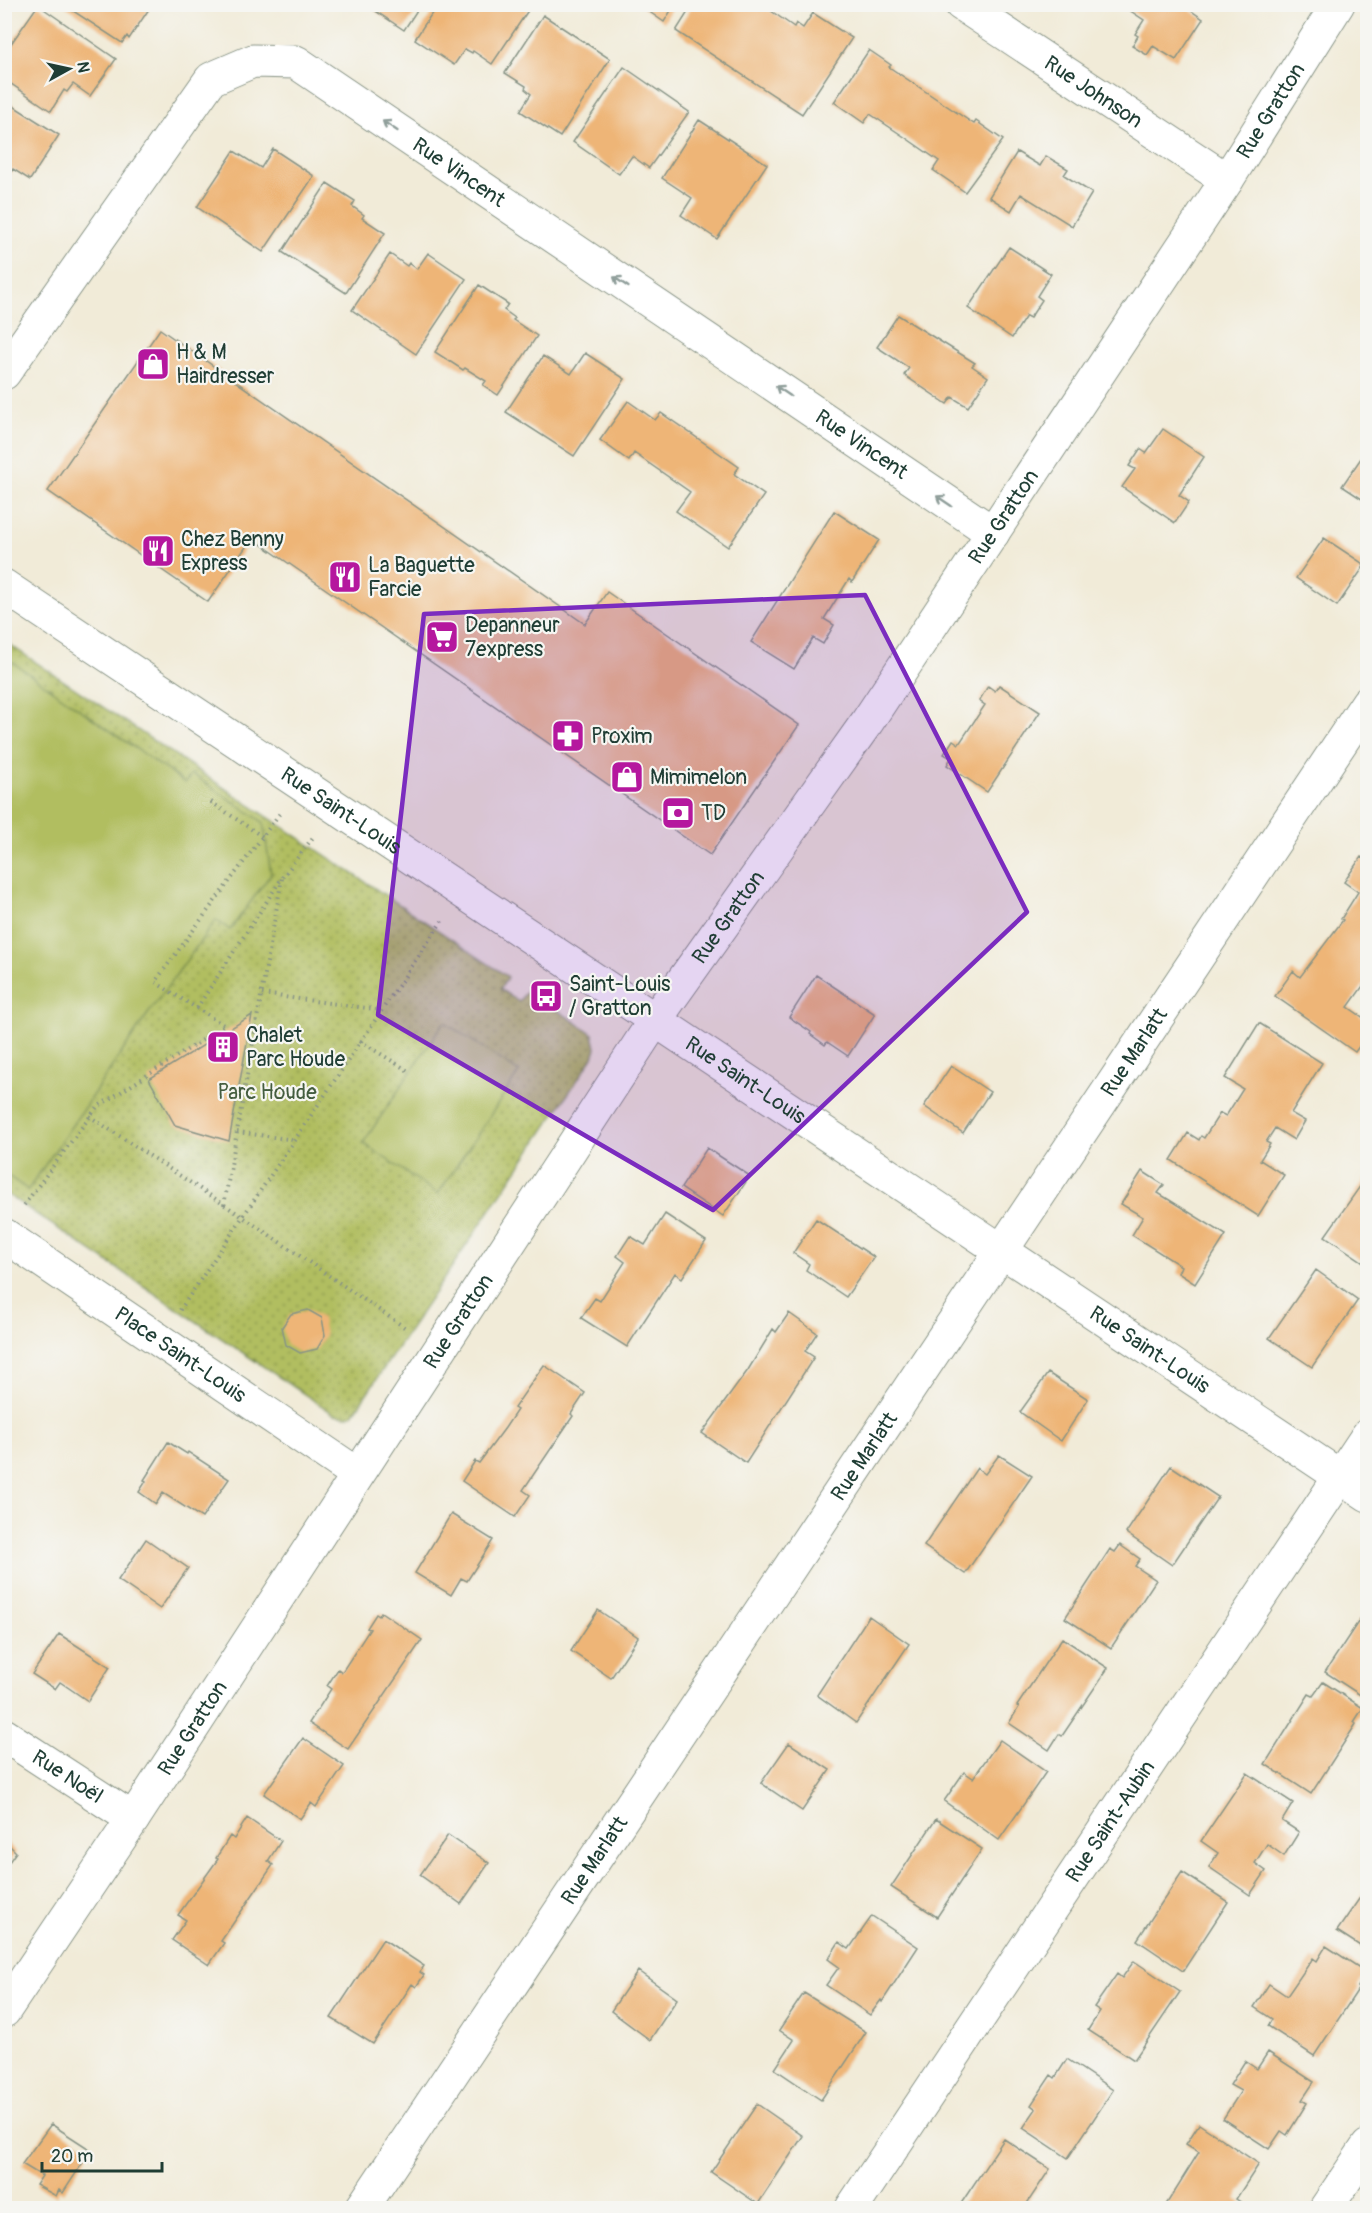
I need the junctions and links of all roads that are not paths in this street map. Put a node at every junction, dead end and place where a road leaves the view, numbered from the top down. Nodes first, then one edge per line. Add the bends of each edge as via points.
1 (961, 4) edge
2 (1338, 4) edge
3 (1227, 180) junction
4 (4, 373) edge
5 (993, 533) junction
6 (4, 586) edge
7 (1368, 702) edge
8 (655, 1020) junction
9 (12, 1223) edge
10 (1002, 1252) junction
11 (1368, 1435) edge
12 (357, 1474) junction
13 (1340, 1477) junction
14 (1368, 1495) edge
15 (4, 1735) edge
16 (133, 1819) junction
17 (4, 2011) edge
18 (1368, 2146) edge
19 (362, 2208) edge
20 (852, 2208) edge
21 (1326, 2208) edge

1 - 3 street, Rue Johnson
2 - 3 street, Rue Gratton
3 - 5 street, Rue Gratton
5 -> 4 street, Rue Vincent via 296,62 253,61 211,79
5 - 8 street, Rue Gratton via 867,722
6 - 8 street, Rue Saint-Louis
7 - 10 street, Rue Marlatt
8 - 10 street, Rue Saint-Louis
8 - 12 street, Rue Gratton
9 - 12 street, Place Saint-Louis via 160,1341
10 - 13 street, Rue Saint-Louis
10 - 19 street, Rue Marlatt
11 - 13 street, Rue Saint-Aubin
12 - 16 street, Rue Gratton
13 - 14 street, Rue Saint-Louis
13 - 20 street, Rue Saint-Aubin
15 - 16 street, Rue Noël
16 - 17 street, Rue Gratton
18 - 21 street

